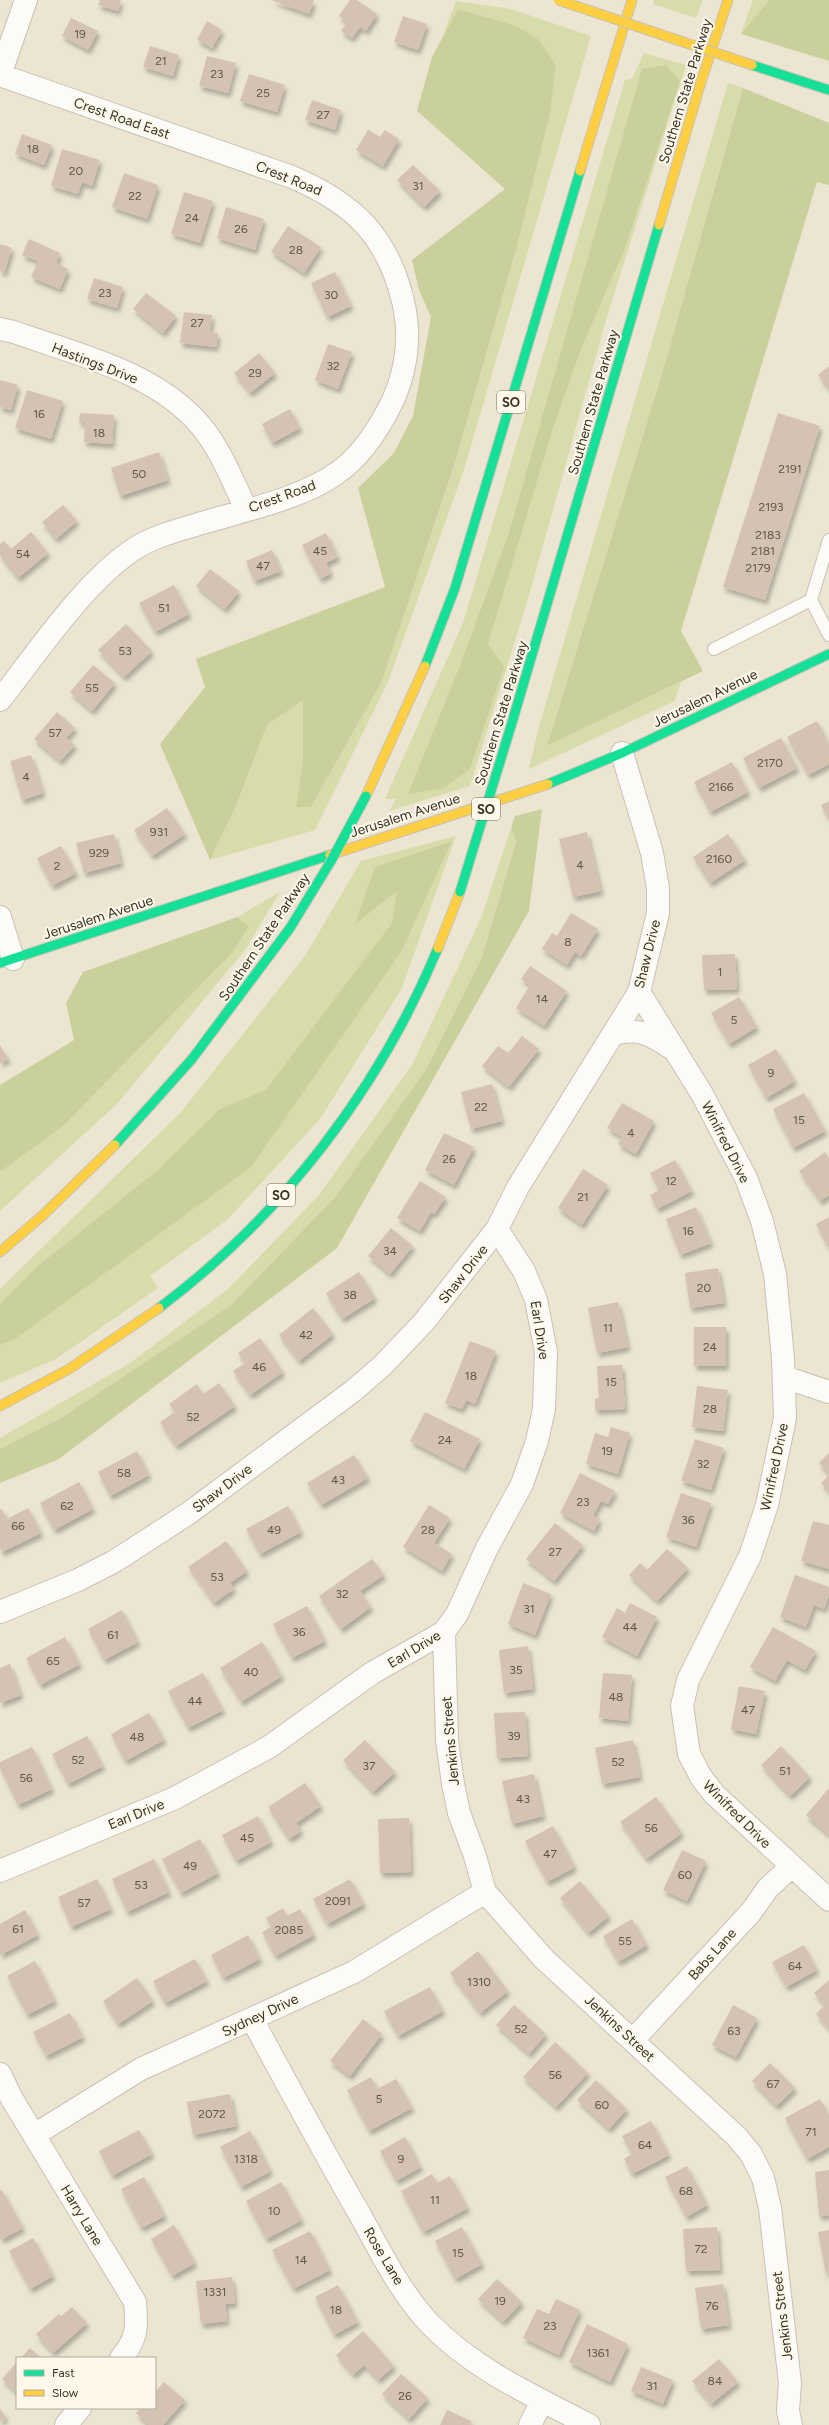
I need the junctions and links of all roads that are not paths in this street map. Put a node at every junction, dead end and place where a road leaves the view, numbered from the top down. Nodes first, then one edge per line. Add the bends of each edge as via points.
1 (26, 0) edge
2 (558, 0) edge
3 (632, 0) edge
4 (728, 0) edge
5 (0, 75) edge
6 (829, 90) edge
7 (244, 160) joint
8 (0, 329) edge
9 (246, 509) junction
10 (829, 540) edge
11 (811, 600) junction
12 (829, 635) edge
13 (714, 648) dead end
14 (829, 654) edge
15 (0, 700) edge
16 (622, 752) junction
17 (0, 917) edge
18 (7, 961) edge
19 (639, 992) junction
20 (613, 1034) junction
21 (675, 1051) junction
22 (497, 1229) junction
23 (0, 1252) edge
24 (784, 1377) junction
25 (829, 1392) edge
26 (0, 1406) edge
27 (0, 1612) edge
28 (444, 1632) junction
29 (791, 1867) junction
30 (0, 1871) edge
31 (485, 1892) junction
32 (829, 1900) edge
33 (252, 2019) junction
34 (633, 2040) junction
35 (0, 2074) edge
36 (34, 2135) junction
37 (122, 2357) edge
38 (542, 2401) junction
39 (79, 2409) edge
40 (66, 2425) edge
41 (530, 2425) edge
42 (589, 2425) edge
43 (791, 2425) edge

1 - 5 street
2 - 6 main road, bridge
3 - 23 main road, Southern State Parkway / SO, bridge via 455,588 417,687 366,796 331,861 290,928 225,1019 149,1110 68,1192
4 - 26 main road, Southern State Parkway / SO, bridge via 700,85 460,892 427,975 365,1087 286,1189 202,1273 145,1319 69,1368
5 - 7 street, Crest Road East
7 - 9 street, Crest Road via 309,184 334,197 353,212 376,239 389,262 400,287 408,329 405,362 398,390 379,428 361,452 331,478 300,493
8 - 9 street, Hastings Drive via 134,376 178,402 202,427 217,449
9 - 15 street, Crest Road via 160,536 136,548 114,564 88,589
10 - 11 lane
11 - 12 lane
11 - 13 lane
14 - 16 main road, Jerusalem Avenue
16 - 18 main road, Jerusalem Avenue via 547,784
16 - 19 street, Shaw Drive via 652,853 658,888 658,914
17 - 18 street
19 - 20 street, Shaw Drive
19 - 21 street, Winifred Drive
20 - 21 street via 625,1031 646,1033
20 - 22 street, Shaw Drive via 518,1187
21 - 24 street, Winifred Drive via 702,1094 746,1178 762,1221 775,1274
22 - 27 street, Shaw Drive via 424,1322 382,1366 353,1391 189,1513 115,1561 78,1580
22 - 28 street, Earl Drive via 524,1271 536,1300 546,1352 544,1409 537,1442 522,1484 487,1548 457,1614
24 - 25 street
24 - 29 street, Winifred Drive via 785,1418 767,1505 750,1556 688,1680 682,1706 689,1754 701,1777 714,1794
28 - 30 street, Earl Drive via 372,1674 268,1747 175,1798
28 - 31 street, Jenkins Street via 447,1740 453,1784 459,1813
29 - 32 street, Winifred Drive
29 - 34 street, Babs Lane via 768,1888 751,1912
31 - 33 street, Sydney Drive via 360,1968
31 - 34 street, Jenkins Street via 544,1959
33 - 36 street, Sydney Drive via 141,2069
33 - 38 street, Rose Lane via 301,2111 418,2311 478,2366
34 - 43 street, Jenkins Street via 736,2136 751,2154 763,2178 770,2208 790,2383 788,2411
35 - 36 street, Harry Lane
36 - 37 street, Harry Lane via 134,2302 137,2329 130,2348
38 - 41 street
38 - 42 street, Rose Lane
39 - 40 street

